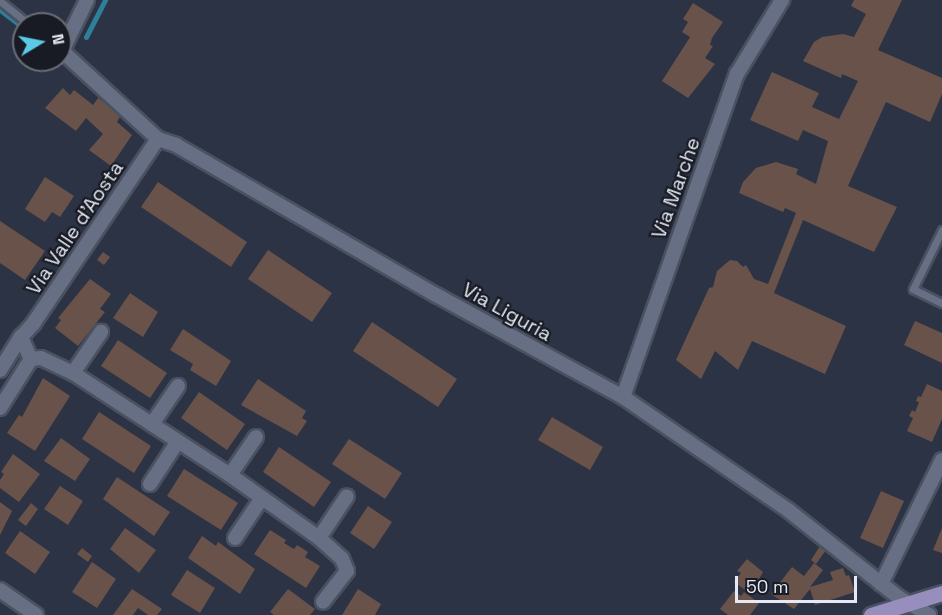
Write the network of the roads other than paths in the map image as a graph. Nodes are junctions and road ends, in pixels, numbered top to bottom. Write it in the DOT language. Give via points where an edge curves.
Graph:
graph roads {
  1 [pos="87,0"];
  2 [pos="782,0"];
  3 [pos="0,1"];
  4 [pos="13,12"];
  5 [pos="72,29"];
  6 [pos="72,61"];
  7 [pos="158,140"];
  8 [pos="942,230"];
  9 [pos="942,303"];
  10 [pos="100,332"];
  11 [pos="21,337"];
  12 [pos="31,359"];
  13 [pos="0,370"];
  14 [pos="73,373"];
  15 [pos="178,386"];
  16 [pos="623,397"];
  17 [pos="0,408"];
  18 [pos="152,424"];
  19 [pos="256,437"];
  20 [pos="178,441"];
  21 [pos="942,460"];
  22 [pos="230,475"];
  23 [pos="150,484"];
  24 [pos="347,496"];
  25 [pos="262,498"];
  26 [pos="235,538"];
  27 [pos="319,538"];
  28 [pos="881,584"];
  29 [pos="0,590"];
  30 [pos="942,592"];
  31 [pos="322,602"];
  32 [pos="909,603"];
  33 [pos="36,615"];
  34 [pos="871,615"];
  35 [pos="929,615"];
  1 -- 5 [label="street, Via Liguria"];
  2 -- 16 [label="street, Via Marche" via="737,74"];
  3 -- 4 [label="lane"];
  6 -- 7 [label="street, Via Liguria"];
  7 -- 11 [label="street, Via Valle d'Aosta"];
  7 -- 16 [label="street, Via Liguria" via="176,145"];
  8 -- 9 [label="lane" via="913,289"];
  10 -- 14 [label="street"];
  11 -- 12 [label="street"];
  11 -- 13 [label="street, Via Valle d'Aosta"];
  12 -- 14 [label="street" via="41,358"];
  12 -- 17 [label="street"];
  14 -- 18 [label="street"];
  15 -- 18 [label="street"];
  16 -- 28 [label="street, Via Liguria" via="788,510"];
  18 -- 20 [label="street"];
  19 -- 22 [label="street"];
  20 -- 22 [label="street"];
  20 -- 23 [label="street"];
  21 -- 28 [label="street"];
  22 -- 25 [label="street"];
  24 -- 27 [label="street"];
  25 -- 26 [label="street"];
  25 -- 27 [label="street"];
  27 -- 31 [label="street" via="342,559 347,571"];
  28 -- 32 [label="street, Via Liguria"];
  29 -- 33 [label="street"];
  30 -- 32 [label="main road"];
  32 -- 34 [label="main road"];
  32 -- 35 [label="street, Via Liguria"];
}
